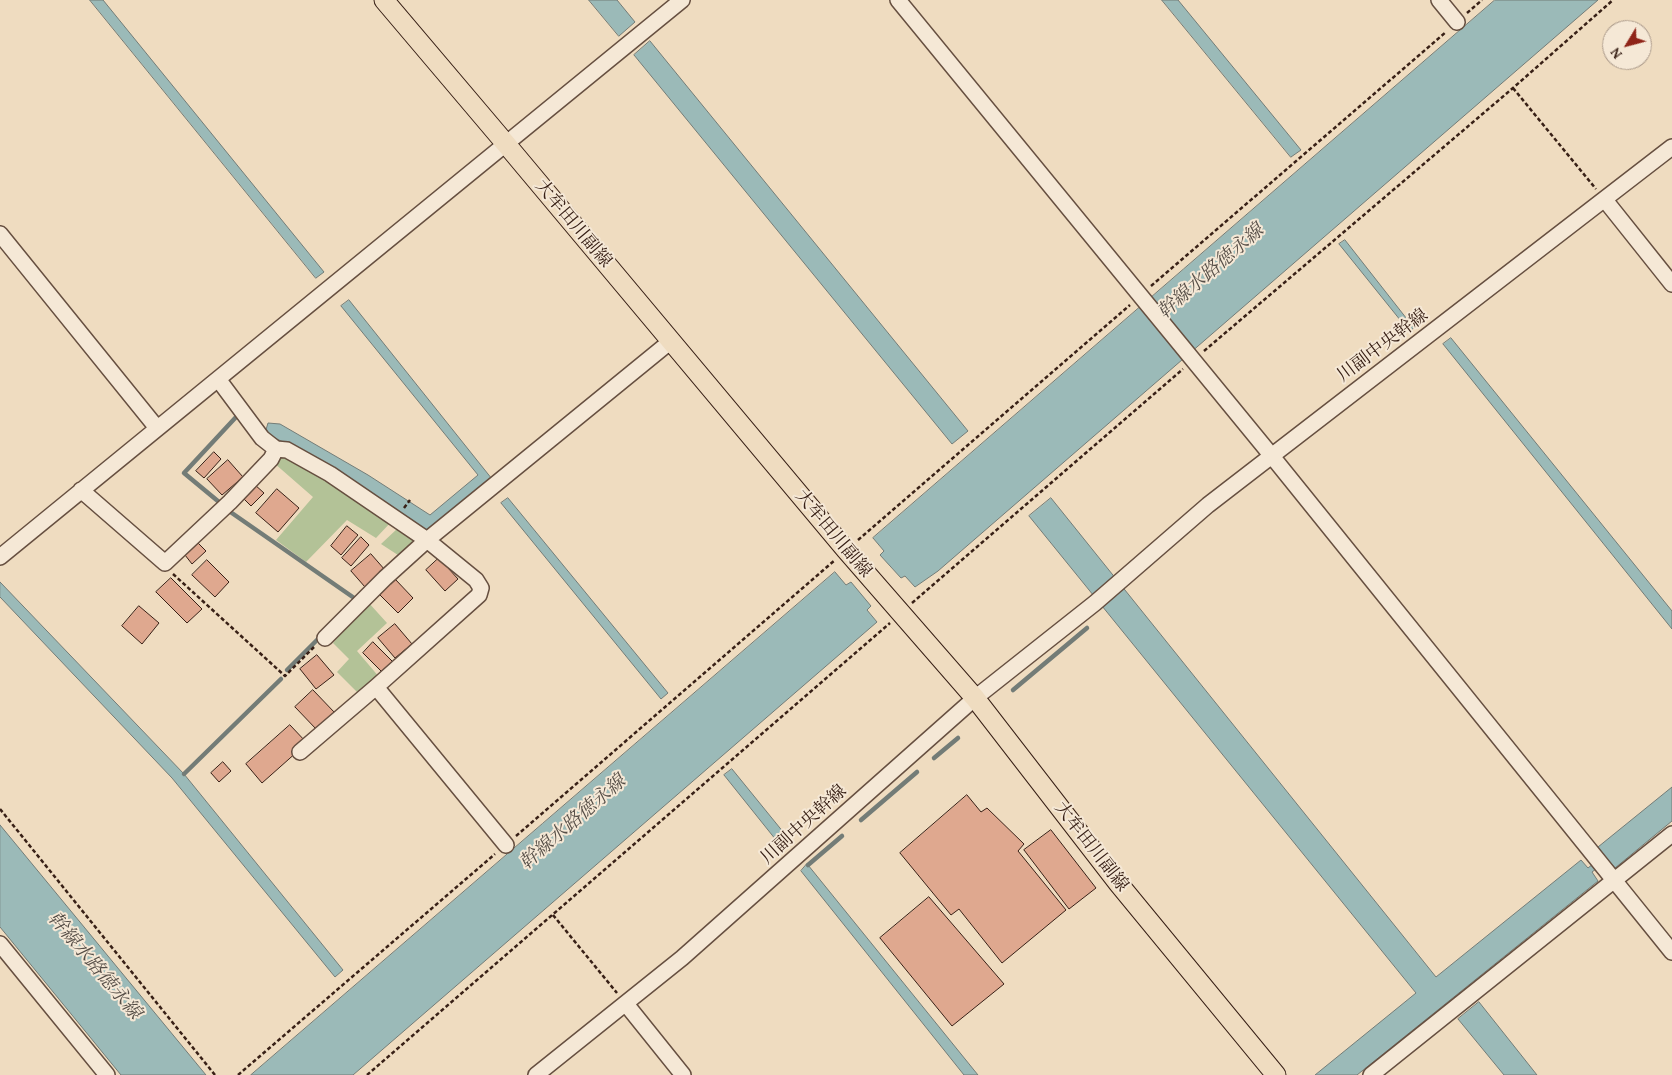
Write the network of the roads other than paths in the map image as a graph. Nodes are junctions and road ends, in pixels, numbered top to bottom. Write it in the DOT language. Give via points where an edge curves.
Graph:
graph roads {
  1 [pos="384,0"];
  2 [pos="682,0"];
  3 [pos="898,0"];
  4 [pos="1439,0"];
  5 [pos="1457,22"];
  6 [pos="506,144"];
  7 [pos="1672,147"];
  8 [pos="1605,200"];
  9 [pos="0,234"];
  10 [pos="1672,284"];
  11 [pos="671,341"];
  12 [pos="218,379"];
  13 [pos="157,428"];
  14 [pos="276,449"];
  15 [pos="1271,455"];
  16 [pos="80,490"];
  17 [pos="427,540"];
  18 [pos="0,557"];
  19 [pos="323,644"];
  20 [pos="376,687"];
  21 [pos="975,698"];
  22 [pos="300,752"];
  23 [pos="1672,834"];
  24 [pos="506,845"];
  25 [pos="1614,881"];
  26 [pos="0,944"];
  27 [pos="1672,952"];
  28 [pos="626,1004"];
  29 [pos="107,1075"];
  30 [pos="536,1075"];
  31 [pos="683,1075"];
  32 [pos="1276,1075"];
  33 [pos="1371,1075"];
  1 -- 6 [label="main road, 大牟田川副線"];
  2 -- 6 [label="street"];
  3 -- 15 [label="street"];
  4 -- 5 [label="street"];
  6 -- 11 [label="main road, 大牟田川副線"];
  6 -- 12 [label="street"];
  7 -- 8 [label="street, 川副中央幹線"];
  8 -- 10 [label="street"];
  8 -- 15 [label="street, 川副中央幹線"];
  9 -- 13 [label="street"];
  11 -- 17 [label="street"];
  11 -- 21 [label="main road, 大牟田川副線"];
  12 -- 13 [label="street"];
  12 -- 14 [label="street" via="262,438"];
  13 -- 16 [label="street"];
  14 -- 16 [label="street" via="230,502 165,563"];
  14 -- 17 [label="street" via="287,450 330,474"];
  15 -- 21 [label="street, 川副中央幹線" via="1208,505 1096,603"];
  15 -- 25 [label="street"];
  16 -- 18 [label="street"];
  17 -- 19 [label="street" via="385,578"];
  17 -- 20 [label="street" via="476,580 481,588 478,595"];
  20 -- 22 [label="street"];
  20 -- 24 [label="street"];
  21 -- 28 [label="street, 川副中央幹線"];
  21 -- 32 [label="main road, 大牟田川副線" via="1118,883"];
  23 -- 25 [label="street"];
  25 -- 27 [label="street"];
  25 -- 33 [label="street"];
  26 -- 29 [label="street"];
  28 -- 30 [label="street, 川副中央幹線"];
  28 -- 31 [label="street"];
}
